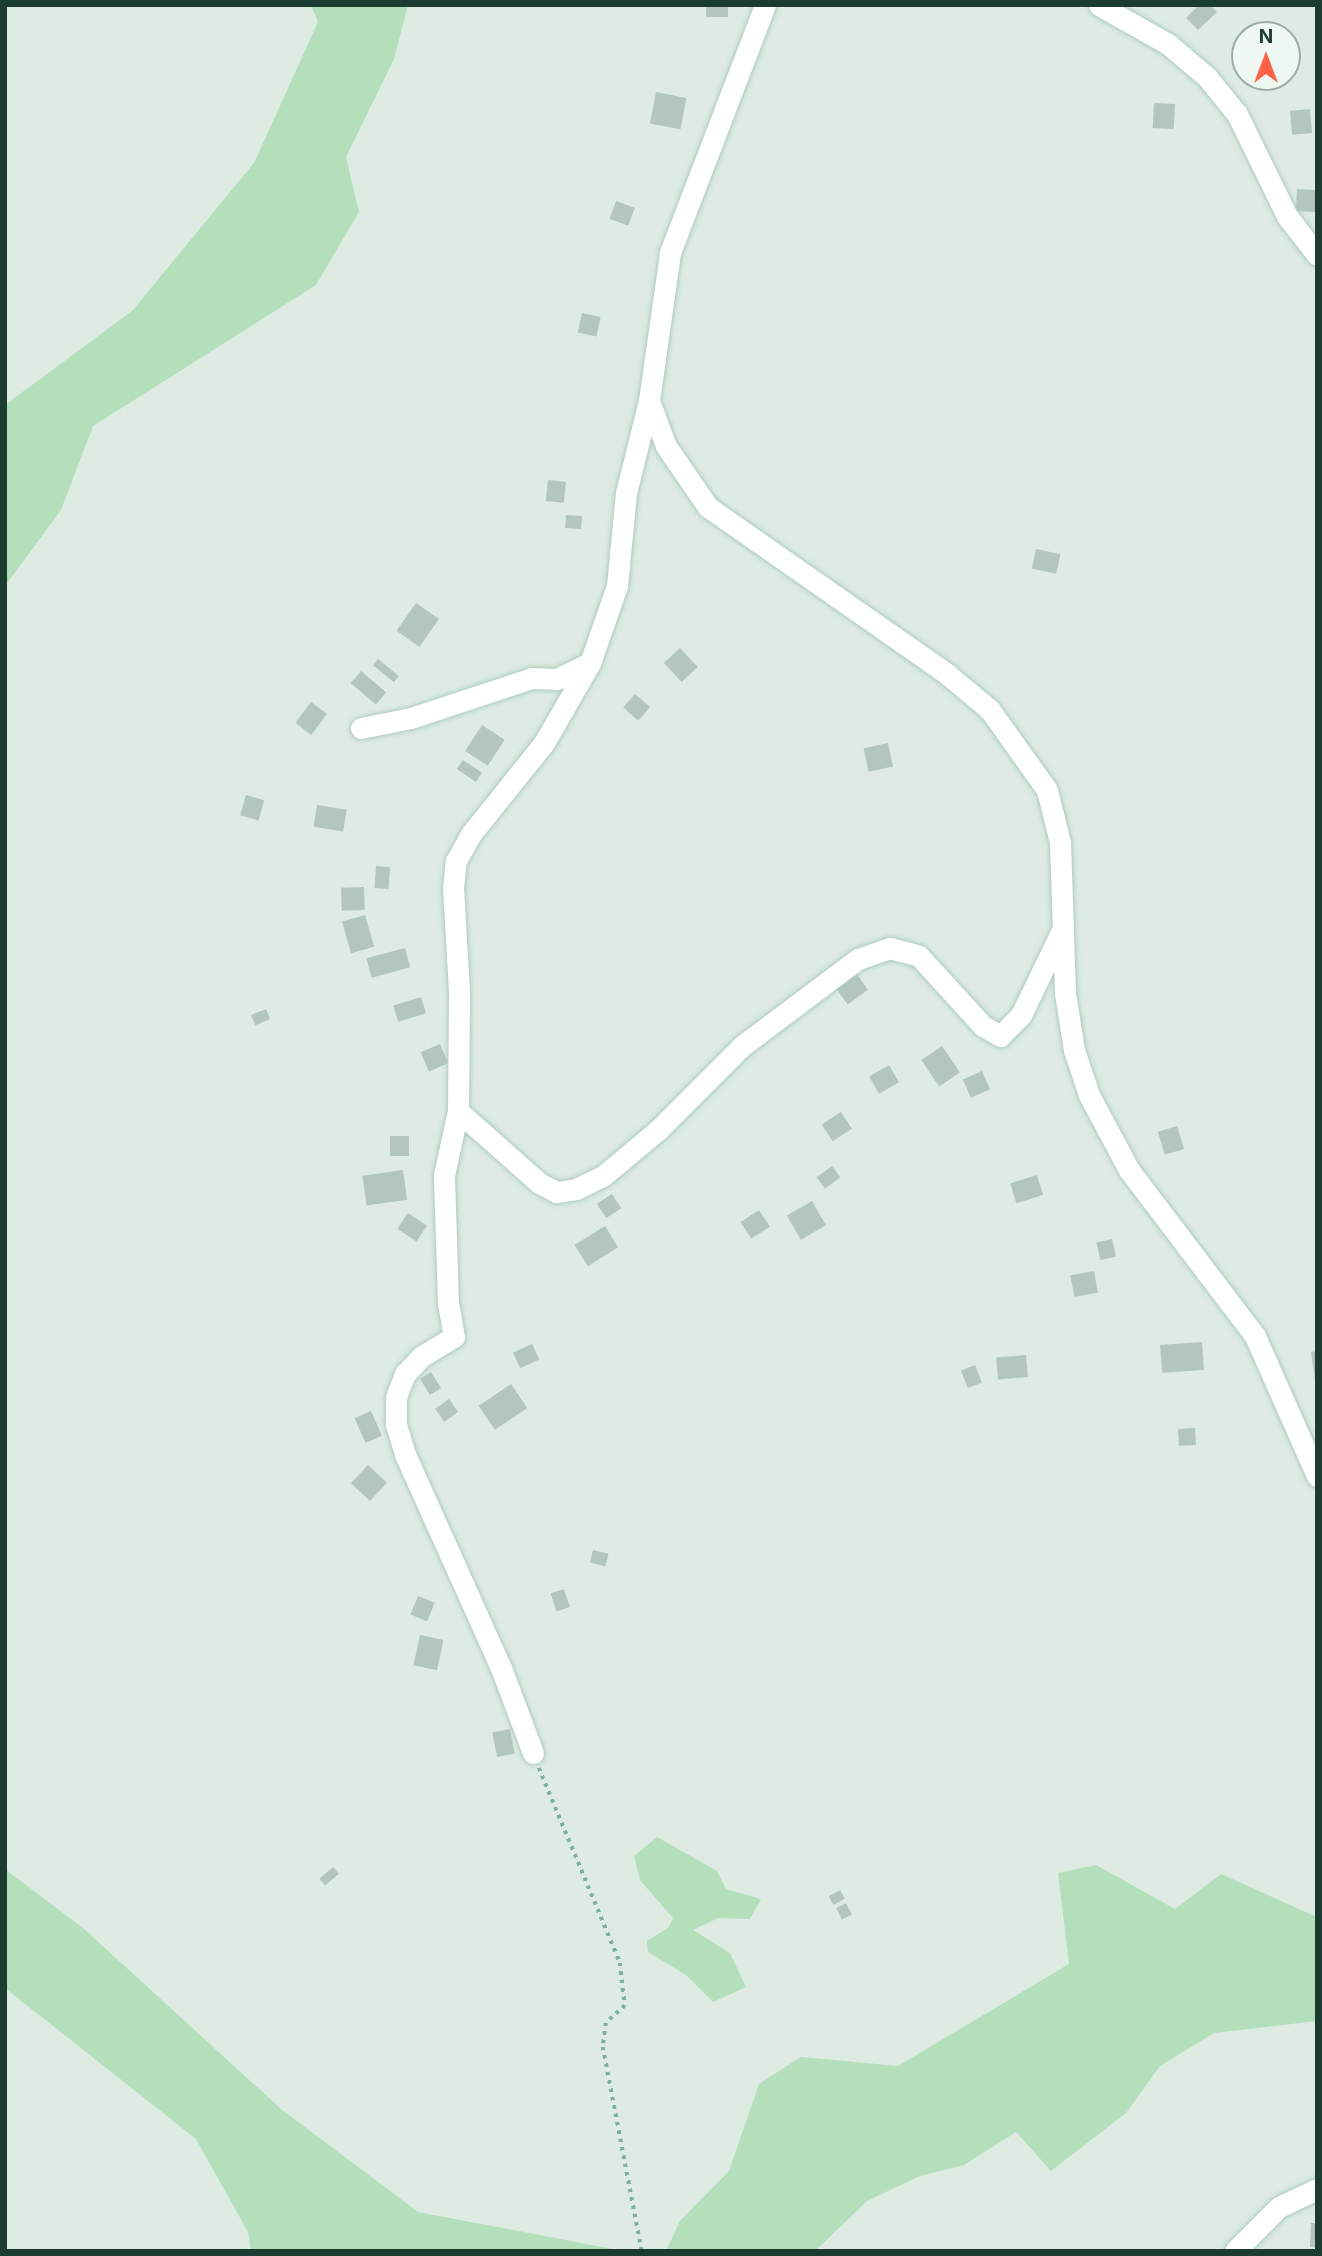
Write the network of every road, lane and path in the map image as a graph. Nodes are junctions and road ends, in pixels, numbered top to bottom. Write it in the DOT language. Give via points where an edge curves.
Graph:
graph roads {
  1 [pos="765,5"];
  2 [pos="1098,5"];
  3 [pos="1317,255"];
  4 [pos="649,401"];
  5 [pos="590,663"];
  6 [pos="362,727"];
  7 [pos="1063,928"];
  8 [pos="458,1111"];
  9 [pos="1317,1476"];
  10 [pos="533,1753"];
  11 [pos="1317,2189"];
  12 [pos="642,2251"];
  13 [pos="1235,2251"];
  1 -- 4 [label="street" via="670,253"];
  2 -- 3 [label="street" via="1168,44 1208,77 1237,114 1287,216"];
  4 -- 5 [label="street" via="626,493 617,586"];
  4 -- 7 [label="street" via="666,446 708,506 731,527 947,674 990,710 1047,790 1060,842"];
  5 -- 6 [label="street" via="557,679 531,678 411,718"];
  5 -- 8 [label="street" via="544,743 471,834 456,861"];
  7 -- 8 [label="street" via="1021,1015 1000,1037 992,1034 919,956 891,948 858,958 742,1046 658,1130 603,1176 576,1189 557,1192 539,1182"];
  7 -- 9 [label="street" via="1065,993 1074,1050 1089,1095 1129,1170 1255,1336"];
  8 -- 10 [label="street" via="444,1175 448,1304 454,1336 422,1356 405,1374 396,1397 396,1424 415,1479 501,1668"];
  10 -- 12 [label="path" via="620,1963 625,2006 606,2023 603,2047"];
  11 -- 13 [label="street" via="1279,2207"];
}
